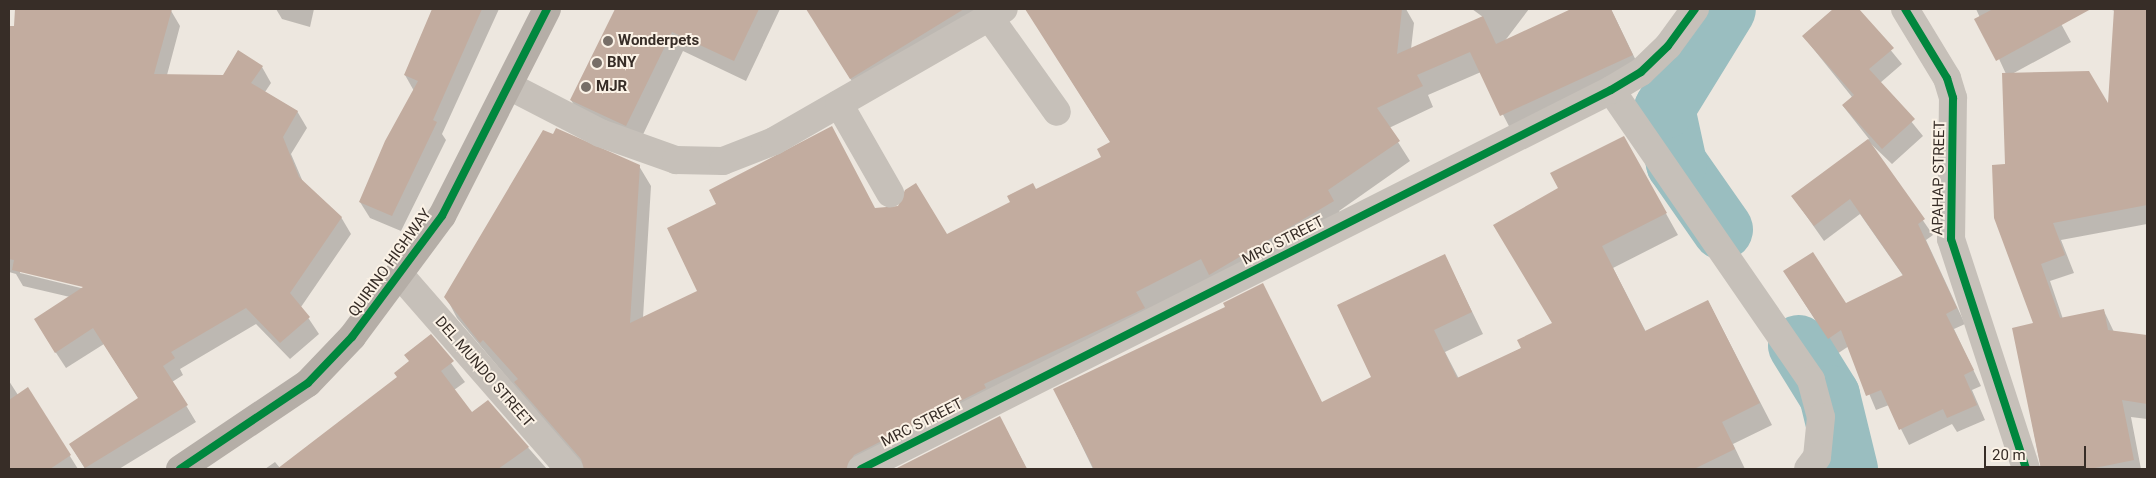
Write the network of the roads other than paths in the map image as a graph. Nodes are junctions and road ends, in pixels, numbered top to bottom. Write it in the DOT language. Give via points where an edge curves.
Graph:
graph roads {
  1 [pos="547,9"];
  2 [pos="1695,9"];
  3 [pos="1905,9"];
  4 [pos="997,13"];
  5 [pos="509,86"];
  6 [pos="1612,90"];
  7 [pos="839,104"];
  8 [pos="1057,112"];
  9 [pos="890,193"];
  10 [pos="399,274"];
  11 [pos="180,469"];
  12 [pos="569,469"];
  13 [pos="861,469"];
  14 [pos="1808,469"];
  15 [pos="2026,469"];
  1 -- 5 [label="main road, QUIRINO HIGHWAY"];
  2 -- 6 [label="street, MRC STREET" via="1668,46 1641,72"];
  3 -- 15 [label="street, APAHAP STREET" via="1947,78 1953,98 1951,239"];
  4 -- 7 [label="street"];
  4 -- 8 [label="street"];
  5 -- 7 [label="street" via="600,133 676,160 723,160 774,141"];
  5 -- 10 [label="main road, QUIRINO HIGHWAY" via="442,216"];
  6 -- 13 [label="street, MRC STREET"];
  6 -- 14 [label="street" via="1810,380 1821,417 1817,456"];
  7 -- 9 [label="street"];
  10 -- 11 [label="main road, QUIRINO HIGHWAY" via="352,337 308,383"];
  10 -- 12 [label="street, DEL MUNDO STREET"];
}
